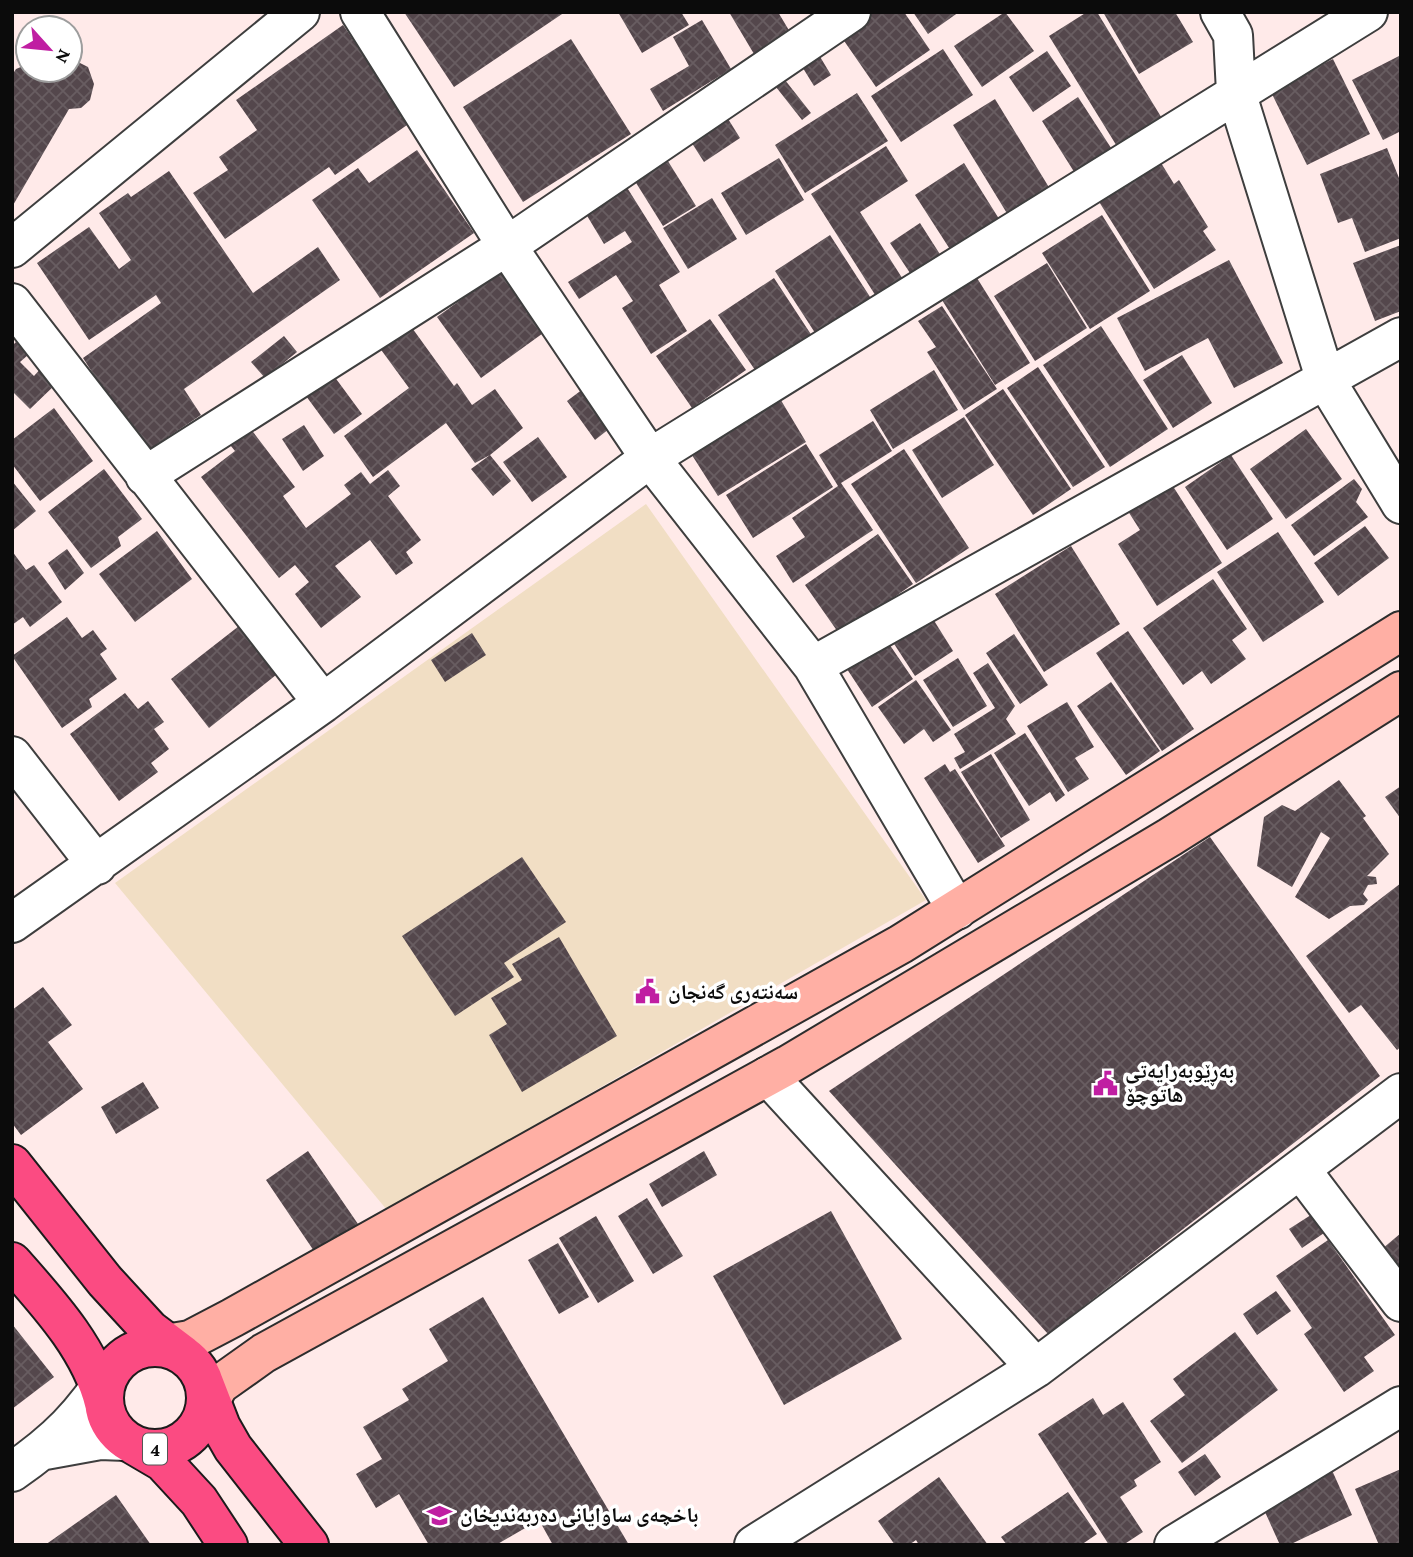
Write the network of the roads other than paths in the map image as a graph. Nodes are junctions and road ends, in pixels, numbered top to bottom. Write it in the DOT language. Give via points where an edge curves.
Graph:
graph roads {
  1 [pos="300,12"];
  2 [pos="360,12"];
  3 [pos="851,12"];
  4 [pos="1220,12"];
  5 [pos="1368,12"];
  6 [pos="1236,92"];
  7 [pos="507,246"];
  8 [pos="12,248"];
  9 [pos="12,303"];
  10 [pos="1401,337"];
  11 [pos="1326,381"];
  12 [pos="650,458"];
  13 [pos="145,476"];
  14 [pos="1401,504"];
  15 [pos="1401,631"];
  16 [pos="813,666"];
  17 [pos="1401,691"];
  18 [pos="323,703"];
  19 [pos="12,756"];
  20 [pos="97,865"];
  21 [pos="957,910"];
  22 [pos="12,923"];
  23 [pos="768,1076"];
  24 [pos="1401,1093"];
  25 [pos="12,1164"];
  26 [pos="1301,1170"];
  27 [pos="12,1262"];
  28 [pos="1401,1302"];
  29 [pos="1036,1368"];
  30 [pos="188,1373"];
  31 [pos="105,1387"];
  32 [pos="1401,1406"];
  33 [pos="130,1443"];
  34 [pos="45,1450"];
  35 [pos="12,1472"];
  36 [pos="228,1545"];
  37 [pos="309,1545"];
  38 [pos="754,1545"];
  39 [pos="1174,1545"];
  1 -- 8 [label="street"];
  2 -- 7 [label="street"];
  3 -- 7 [label="street"];
  4 -- 6 [label="street" via="1233,35"];
  5 -- 6 [label="street"];
  6 -- 11 [label="street"];
  6 -- 12 [label="street"];
  7 -- 12 [label="street"];
  7 -- 13 [label="street"];
  9 -- 13 [label="street"];
  10 -- 11 [label="street"];
  11 -- 14 [label="street"];
  11 -- 16 [label="street"];
  12 -- 16 [label="street"];
  12 -- 18 [label="street"];
  13 -- 18 [label="street"];
  15 -- 21 [label="street"];
  16 -- 21 [label="street"];
  17 -- 23 [label="street" via="1170,837"];
  18 -- 20 [label="street"];
  19 -- 20 [label="street"];
  20 -- 22 [label="street"];
  21 -- 30 [label="street" via="190,1340"];
  23 -- 29 [label="street"];
  23 -- 30 [label="street" via="264,1353 219,1385"];
  24 -- 26 [label="street"];
  25 -- 30 [label="highway" via="105,1280"];
  26 -- 28 [label="street"];
  26 -- 29 [label="street"];
  27 -- 31 [label="highway, 4" via="41,1295"];
  29 -- 38 [label="street"];
  30 -- 31 [label="highway" via="138,1349 124,1357"];
  30 -- 33 [label="highway, 4" via="197,1427 169,1447 151,1449"];
  30 -- 37 [label="highway" via="233,1448"];
  31 -- 33 [label="highway, 4" via="107,1418"];
  31 -- 34 [label="street"];
  32 -- 39 [label="street"];
  33 -- 34 [label="street" via="100,1440"];
  33 -- 36 [label="highway, 4" via="163,1462 199,1502"];
  34 -- 35 [label="street"];
}
